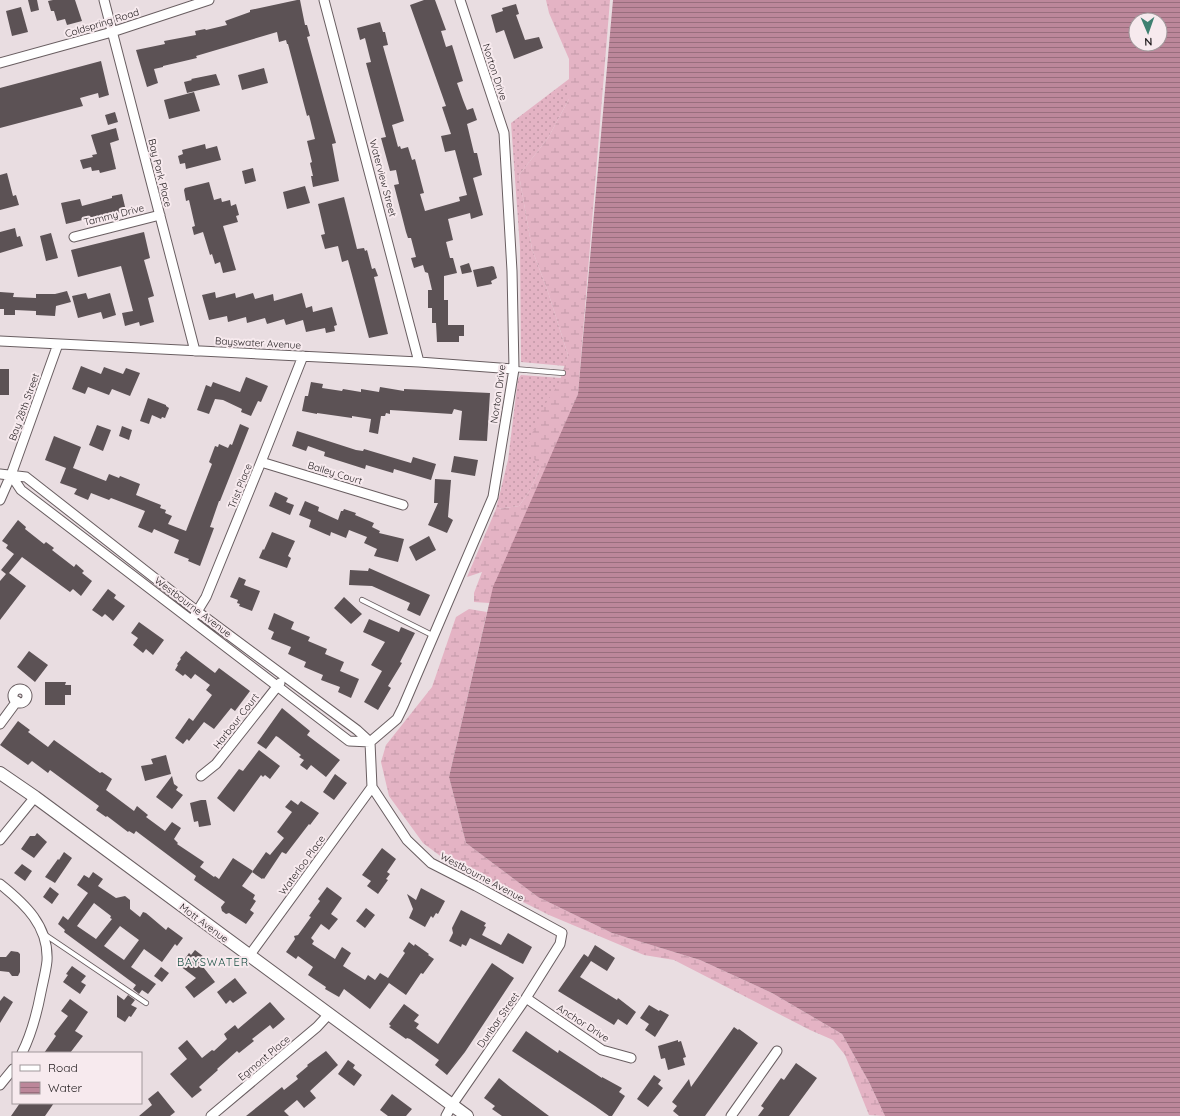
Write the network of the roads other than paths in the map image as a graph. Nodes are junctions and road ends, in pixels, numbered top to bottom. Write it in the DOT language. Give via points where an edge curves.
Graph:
graph roads {
  1 [pos="104,0"];
  2 [pos="209,0"];
  3 [pos="324,0"];
  4 [pos="460,0"];
  5 [pos="112,32"];
  6 [pos="0,63"];
  7 [pos="160,215"];
  8 [pos="74,237"];
  9 [pos="0,341"];
  10 [pos="58,344"];
  11 [pos="195,351"];
  12 [pos="303,356"];
  13 [pos="419,362"];
  14 [pos="514,369"];
  15 [pos="563,373"];
  16 [pos="262,462"];
  17 [pos="0,474"];
  18 [pos="11,475"];
  19 [pos="0,500"];
  20 [pos="403,505"];
  21 [pos="362,600"];
  22 [pos="198,612"];
  23 [pos="191,620"];
  24 [pos="434,636"];
  25 [pos="285,677"];
  26 [pos="278,686"];
  27 [pos="17,702"];
  28 [pos="0,724"];
  29 [pos="370,742"];
  30 [pos="0,773"];
  31 [pos="201,776"];
  32 [pos="372,787"];
  33 [pos="35,797"];
  34 [pos="0,840"];
  35 [pos="0,884"];
  36 [pos="42,933"];
  37 [pos="562,933"];
  38 [pos="249,956"];
  39 [pos="526,998"];
  40 [pos="146,1003"];
  41 [pos="329,1014"];
  42 [pos="777,1051"];
  43 [pos="22,1052"];
  44 [pos="631,1058"];
  45 [pos="12,1070"];
  46 [pos="0,1085"];
  47 [pos="452,1105"];
  48 [pos="211,1116"];
  49 [pos="446,1116"];
  50 [pos="467,1116"];
  51 [pos="731,1116"];
  1 -- 5 [label="street, Bay Park Place"];
  2 -- 5 [label="street, Coldspring Road"];
  3 -- 13 [label="street, Waterview Street"];
  4 -- 14 [label="street, Norton Drive" via="504,133 512,272"];
  5 -- 6 [label="street, Coldspring Road"];
  5 -- 7 [label="street, Bay Park Place"];
  7 -- 8 [label="street, Tammy Drive"];
  7 -- 11 [label="street, Bay Park Place"];
  9 -- 10 [label="street, Bayswater Avenue"];
  10 -- 11 [label="street, Bayswater Avenue"];
  10 -- 18 [label="street, Bay 28th Street"];
  11 -- 12 [label="street, Bayswater Avenue"];
  12 -- 13 [label="street, Bayswater Avenue"];
  12 -- 16 [label="street, Trist Place"];
  13 -- 14 [label="street, Bayswater Avenue"];
  14 -- 15 [label="lane"];
  14 -- 24 [label="street, Norton Drive" via="493,497"];
  16 -- 20 [label="street, Bailey Court"];
  16 -- 22 [label="street, Trist Place"];
  17 -- 18 [label="street, Westbourne Avenue"];
  18 -- 19 [label="street, Bay 28th Street"];
  18 -- 22 [label="street, Westbourne Avenue" via="26,477"];
  18 -- 23 [label="street, Westbourne Avenue" via="20,490"];
  21 -- 24 [label="lane"];
  22 -- 23 [label="street, Trist Place"];
  22 -- 25 [label="street, Westbourne Avenue"];
  23 -- 26 [label="street, Westbourne Avenue"];
  24 -- 29 [label="street, Norton Drive" via="397,719"];
  25 -- 26 [label="street, Harbour Court"];
  25 -- 29 [label="street, Westbourne Avenue"];
  26 -- 29 [label="street, Westbourne Avenue" via="349,741"];
  26 -- 31 [label="street, Harbour Court" via="216,764"];
  27 -- 28 [label="street"];
  29 -- 32 [label="street"];
  30 -- 33 [label="street, Mott Avenue"];
  32 -- 37 [label="street, Westbourne Avenue" via="407,840 431,863"];
  32 -- 38 [label="street, Waterloo Place"];
  33 -- 34 [label="street"];
  33 -- 38 [label="street, Mott Avenue"];
  35 -- 36 [label="street" via="20,900 36,920"];
  36 -- 40 [label="lane"];
  36 -- 43 [label="street" via="47,962 36,1016"];
  37 -- 39 [label="street, Dunbar Street" via="560,944"];
  38 -- 41 [label="street, Mott Avenue"];
  39 -- 44 [label="street, Anchor Drive" via="602,1050"];
  39 -- 47 [label="street, Dunbar Street"];
  41 -- 47 [label="street, Mott Avenue"];
  41 -- 48 [label="street, Egmont Place"];
  42 -- 51 [label="street"];
  45 -- 46 [label="street"];
  47 -- 49 [label="street, Dunbar Street"];
  47 -- 50 [label="street, Mott Avenue"];
}
